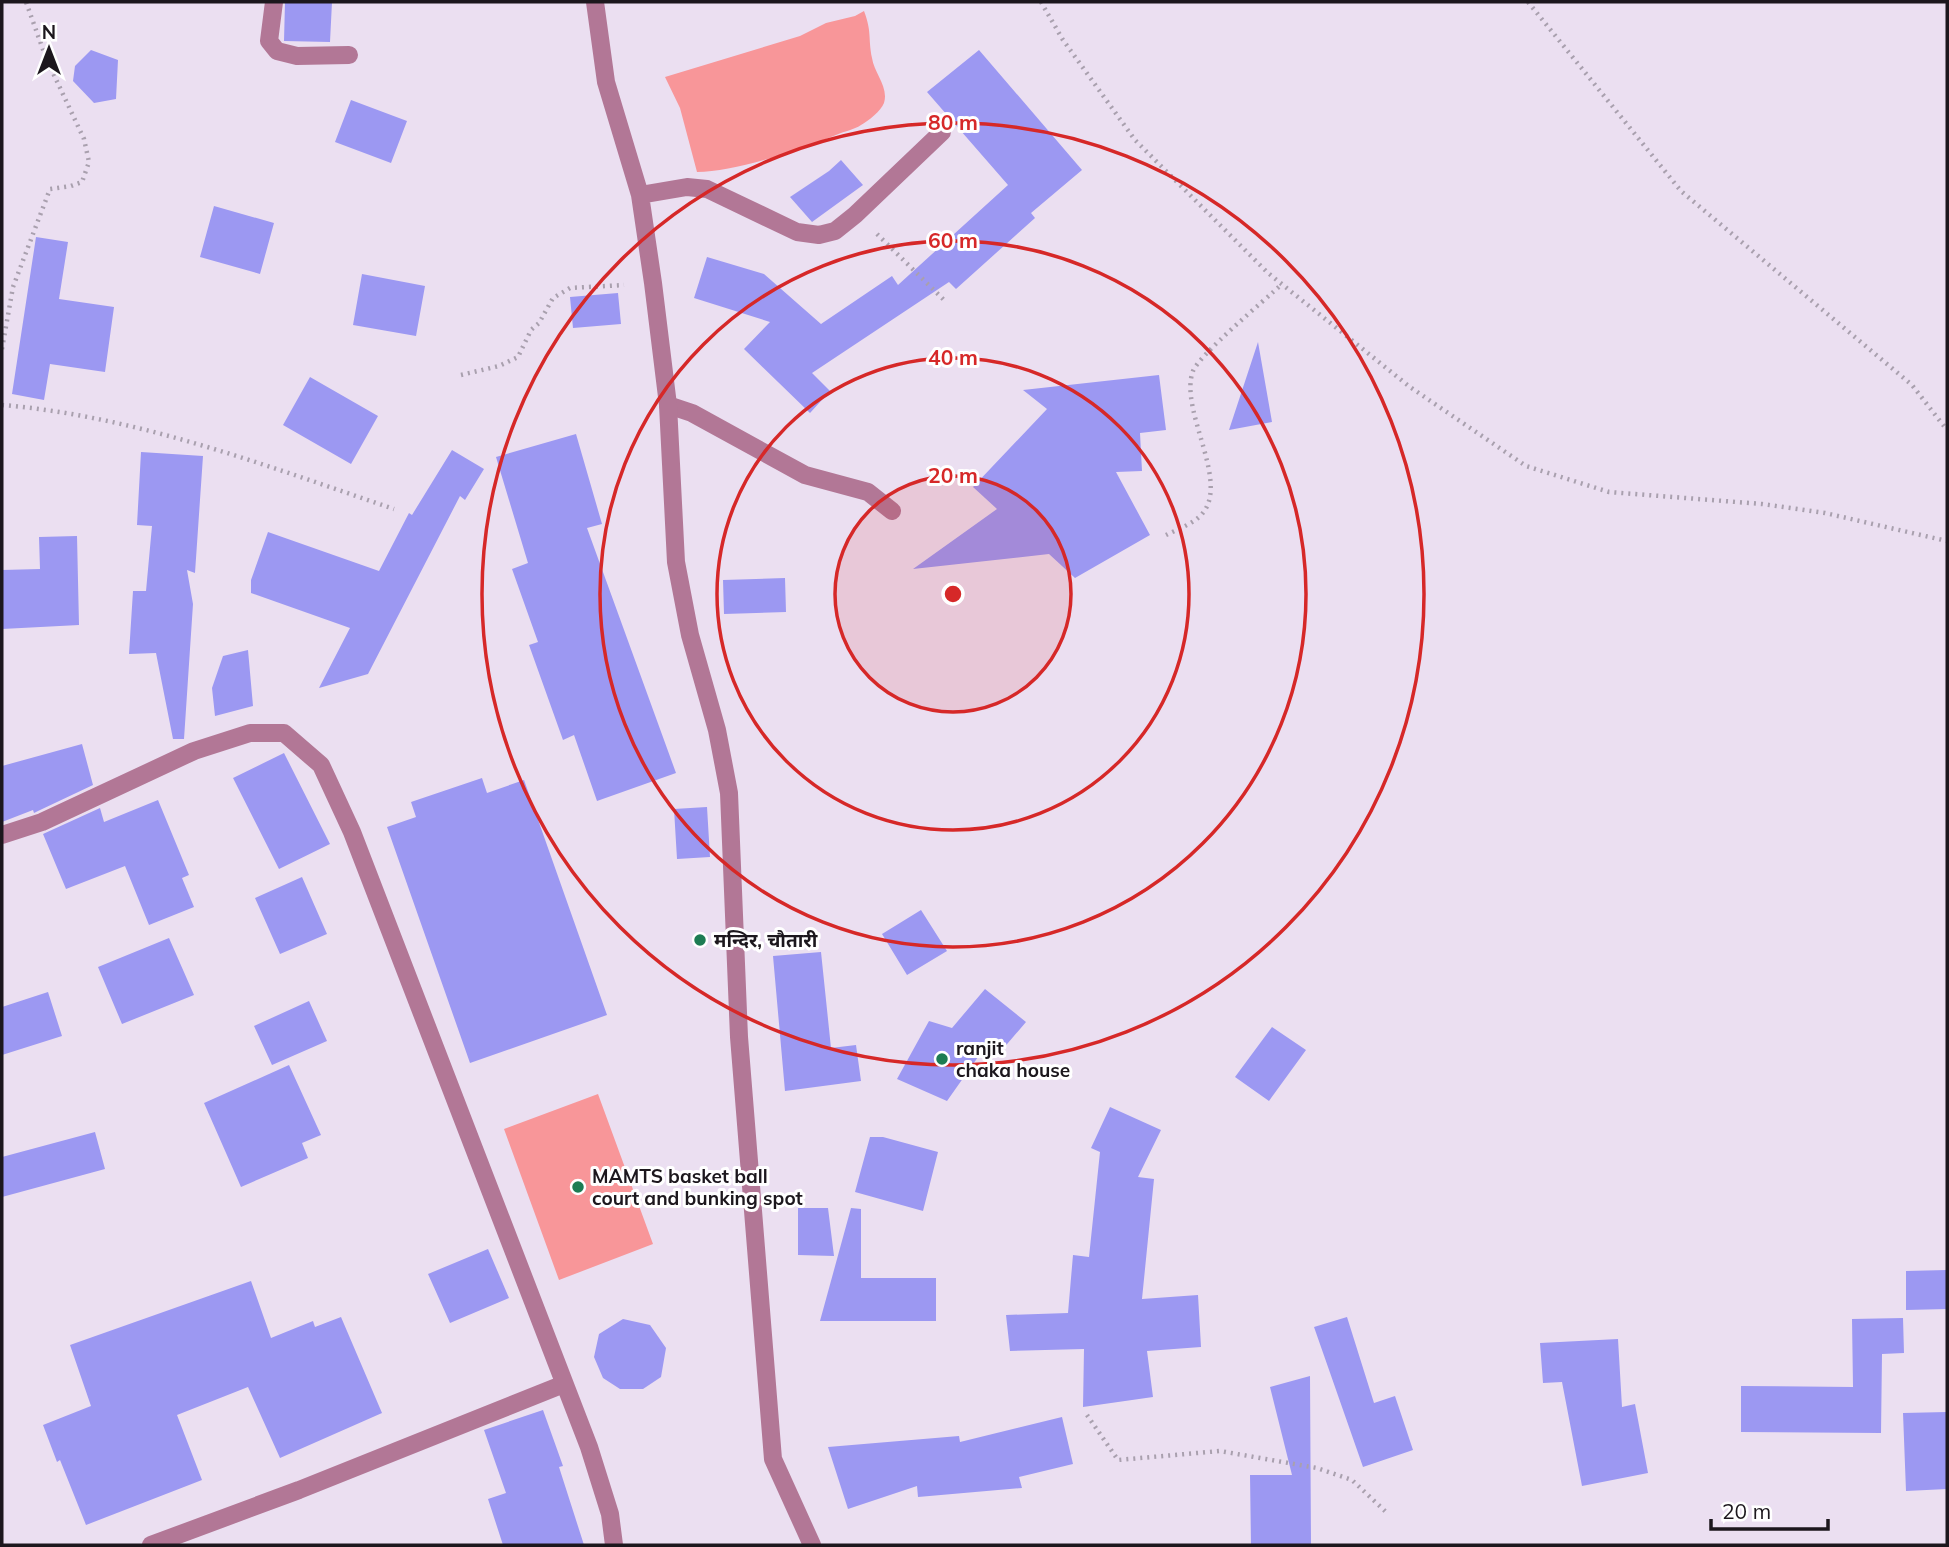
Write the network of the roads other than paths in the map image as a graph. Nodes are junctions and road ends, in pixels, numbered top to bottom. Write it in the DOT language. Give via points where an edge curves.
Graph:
graph roads {
  1 [pos="274,2"];
  2 [pos="595,2"];
  3 [pos="349,55"];
  4 [pos="942,132"];
  5 [pos="640,195"];
  6 [pos="668,405"];
  7 [pos="892,511"];
  8 [pos="2,835"];
  9 [pos="564,1384"];
  10 [pos="151,1545"];
  11 [pos="614,1545"];
  12 [pos="812,1545"];
  1 -- 3 [label="street" via="269,41 277,51 297,56"];
  2 -- 5 [label="street" via="606,82"];
  4 -- 5 [label="street" via="855,215 835,231 819,235 797,232 707,190 688,187"];
  5 -- 6 [label="street"];
  6 -- 7 [label="street" via="692,413 805,475 868,492"];
  6 -- 12 [label="street" via="676,562 729,793 739,1037 773,1459"];
  8 -- 9 [label="street" via="42,822 194,751 250,733 284,733 321,765 352,832"];
  9 -- 10 [label="street"];
  9 -- 11 [label="street" via="610,1514"];
}
